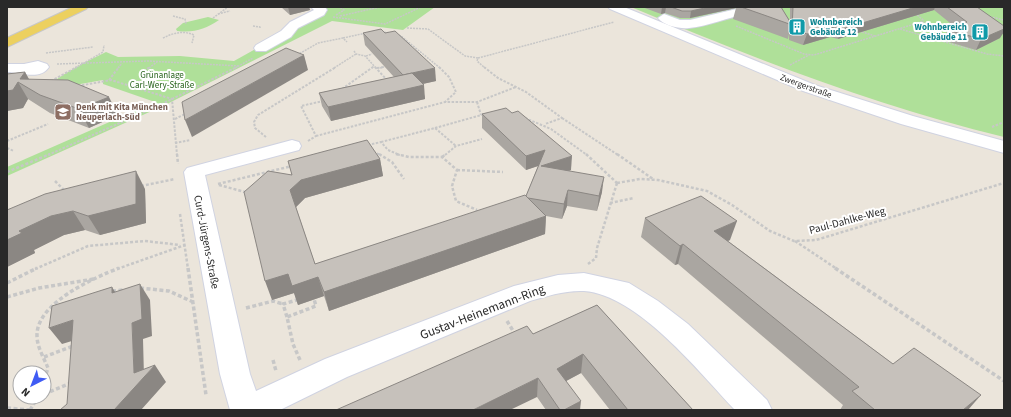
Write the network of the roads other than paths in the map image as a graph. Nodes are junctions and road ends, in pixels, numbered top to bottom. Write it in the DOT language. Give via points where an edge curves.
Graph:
graph roads {
  1 [pos="82,7"];
  2 [pos="317,7"];
  3 [pos="636,7"];
  4 [pos="774,7"];
  5 [pos="616,14"];
  6 [pos="7,43"];
  7 [pos="260,52"];
  8 [pos="7,68"];
  9 [pos="45,68"];
  10 [pos="1004,147"];
  11 [pos="294,156"];
  12 [pos="247,410"];
  13 [pos="756,410"];
  1 -- 6 [label="main road"];
  2 -- 7 [label="street" via="320,12 294,25 286,34"];
  3 -- 4 [label="street" via="685,25"];
  5 -- 10 [label="street, Zwergerstraße" via="777,70 859,105"];
  8 -- 9 [label="street" via="24,68 22,71 25,72"];
  11 -- 12 [label="street, Curd-Jürgens-Straße" via="180,176"];
  12 -- 13 [label="street, Gustav-Heinemann-Ring" via="336,368 523,293 558,284 584,282 620,290 648,308 678,332"];
}
